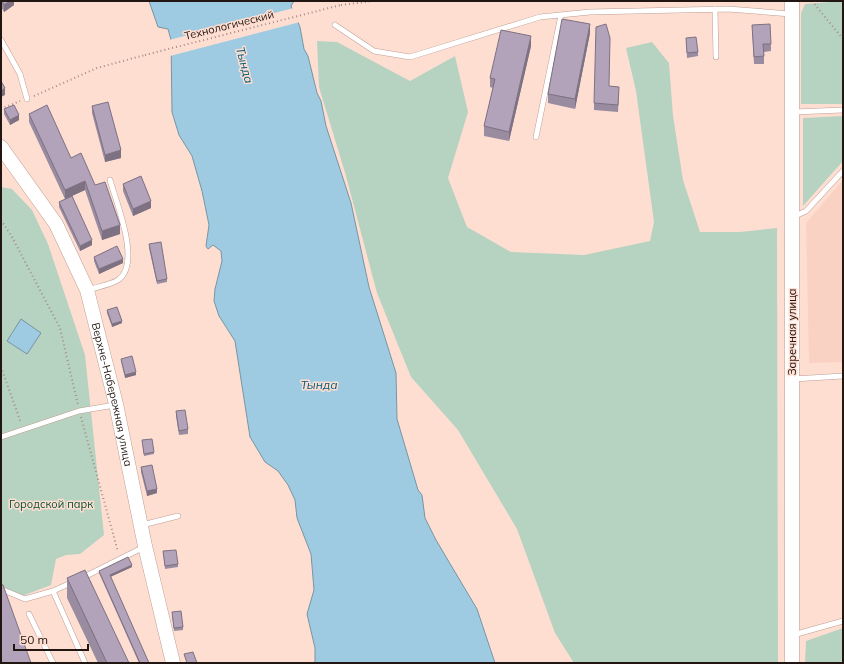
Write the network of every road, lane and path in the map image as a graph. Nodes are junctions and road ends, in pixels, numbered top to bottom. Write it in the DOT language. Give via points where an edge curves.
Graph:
graph roads {
  1 [pos="372,1"];
  2 [pos="434,1"];
  3 [pos="565,1"];
  4 [pos="812,1"];
  5 [pos="792,7"];
  6 [pos="715,9"];
  7 [pos="562,14"];
  8 [pos="335,25"];
  9 [pos="843,39"];
  10 [pos="1,40"];
  11 [pos="716,56"];
  12 [pos="27,99"];
  13 [pos="1,109"];
  14 [pos="843,110"];
  15 [pos="793,112"];
  16 [pos="536,137"];
  17 [pos="1,148"];
  18 [pos="843,171"];
  19 [pos="110,180"];
  20 [pos="793,218"];
  21 [pos="1,220"];
  22 [pos="87,290"];
  23 [pos="1,367"];
  24 [pos="843,376"];
  25 [pos="792,379"];
  26 [pos="116,404"];
  27 [pos="80,411"];
  28 [pos="23,430"];
  29 [pos="1,437"];
  30 [pos="178,516"];
  31 [pos="141,525"];
  32 [pos="145,546"];
  33 [pos="120,559"];
  34 [pos="1,589"];
  35 [pos="53,591"];
  36 [pos="28,614"];
  37 [pos="843,621"];
  38 [pos="792,636"];
  39 [pos="53,663"];
  40 [pos="85,663"];
  41 [pos="173,663"];
  42 [pos="792,663"];
  1 -- 12 [label="path, Технологический, bridge" via="341,5 97,68"];
  2 -- 3 [label="path"];
  4 -- 9 [label="path"];
  5 -- 6 [label="lane"];
  5 -- 15 [label="street, Заречная улица"];
  6 -- 7 [label="lane"];
  6 -- 11 [label="lane"];
  7 -- 8 [label="lane" via="540,16 410,57 374,51"];
  7 -- 16 [label="lane"];
  10 -- 12 [label="lane" via="20,74"];
  12 -- 13 [label="path, Технологический"];
  14 -- 15 [label="lane"];
  15 -- 20 [label="street, Заречная улица"];
  17 -- 22 [label="street, Верхне-Набережная улица" via="56,224"];
  18 -- 20 [label="lane" via="806,211"];
  19 -- 22 [label="lane" via="128,240 126,269 118,280"];
  20 -- 25 [label="street, Заречная улица"];
  21 -- 27 [label="path" via="60,328"];
  22 -- 26 [label="street, Верхне-Набережная улица"];
  23 -- 28 [label="path"];
  24 -- 25 [label="lane"];
  25 -- 38 [label="street, Заречная улица"];
  26 -- 27 [label="lane"];
  26 -- 31 [label="street, Верхне-Набережная улица"];
  27 -- 28 [label="lane"];
  27 -- 33 [label="path"];
  28 -- 29 [label="lane"];
  30 -- 31 [label="lane"];
  31 -- 32 [label="street, Верхне-Набережная улица"];
  32 -- 33 [label="lane"];
  32 -- 41 [label="street, Верхне-Набережная улица"];
  33 -- 35 [label="lane"];
  34 -- 35 [label="lane" via="26,599"];
  35 -- 40 [label="lane"];
  36 -- 39 [label="lane"];
  37 -- 38 [label="lane"];
  38 -- 42 [label="street, Заречная улица"];
}
